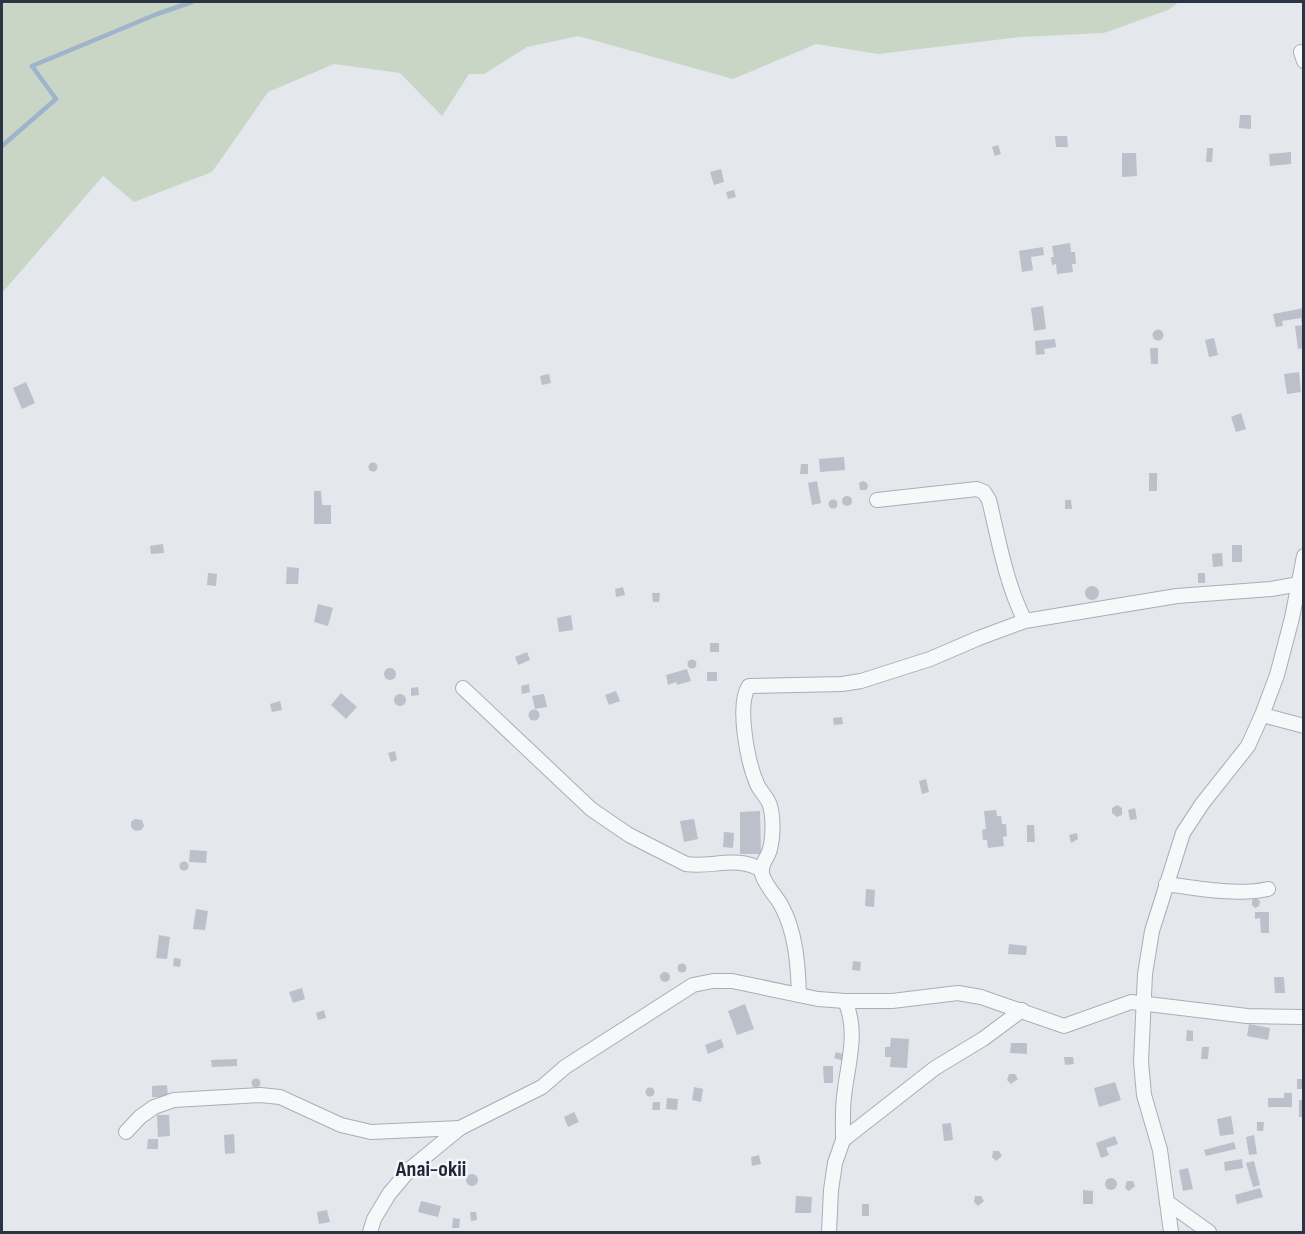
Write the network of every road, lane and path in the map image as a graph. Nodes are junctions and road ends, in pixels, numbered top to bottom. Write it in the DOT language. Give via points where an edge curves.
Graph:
graph roads {
  1 [pos="877,500"];
  2 [pos="1304,556"];
  3 [pos="1299,584"];
  4 [pos="1025,621"];
  5 [pos="463,688"];
  6 [pos="1262,715"];
  7 [pos="1304,726"];
  8 [pos="762,870"];
  9 [pos="1166,884"];
  10 [pos="1268,889"];
  11 [pos="799,994"];
  12 [pos="845,1001"];
  13 [pos="1144,1005"];
  14 [pos="1022,1010"];
  15 [pos="1304,1017"];
  16 [pos="460,1128"];
  17 [pos="126,1132"];
  18 [pos="843,1140"];
  19 [pos="1167,1202"];
  20 [pos="370,1233"];
  21 [pos="829,1233"];
  22 [pos="1171,1233"];
  23 [pos="1209,1233"];
  1 -- 4 [label="street" via="977,489 984,492 1004,565"];
  2 -- 3 [label="street"];
  3 -- 4 [label="street" via="1271,590 1177,596"];
  3 -- 6 [label="street" via="1277,675"];
  4 -- 8 [label="street" via="930,659 861,681 749,686 744,700 745,732 756,782 771,814 770,847"];
  5 -- 8 [label="street" via="591,809 628,835 686,864 740,862"];
  6 -- 7 [label="street"];
  6 -- 9 [label="street" via="1248,746 1183,833"];
  8 -- 11 [label="street" via="783,908 798,966"];
  9 -- 10 [label="street"];
  9 -- 13 [label="street" via="1152,931"];
  11 -- 12 [label="street"];
  11 -- 16 [label="street" via="732,981 693,985 565,1067 542,1087"];
  12 -- 14 [label="street" via="892,1001 958,993"];
  12 -- 18 [label="street" via="853,1028"];
  13 -- 14 [label="street" via="1131,1002 1064,1026"];
  13 -- 15 [label="street" via="1247,1016"];
  13 -- 19 [label="street" via="1144,1095 1160,1150"];
  14 -- 18 [label="street" via="946,1059"];
  16 -- 17 [label="street" via="371,1132 341,1125 280,1097 260,1095 174,1100 154,1107"];
  16 -- 20 [label="street" via="410,1169 389,1194"];
  18 -- 21 [label="street" via="835,1163"];
  19 -- 22 [label="street"];
  19 -- 23 [label="street"];
}
